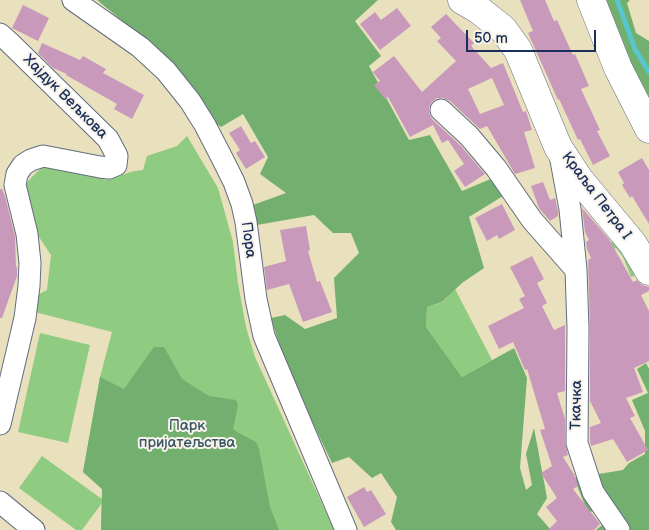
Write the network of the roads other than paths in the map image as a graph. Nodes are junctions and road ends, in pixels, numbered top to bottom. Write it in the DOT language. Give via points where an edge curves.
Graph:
graph roads {
  1 [pos="73,0"];
  2 [pos="462,0"];
  3 [pos="591,0"];
  4 [pos="0,34"];
  5 [pos="441,110"];
  6 [pos="649,129"];
  7 [pos="558,147"];
  8 [pos="576,270"];
  9 [pos="649,271"];
  10 [pos="0,424"];
  11 [pos="0,502"];
  12 [pos="34,530"];
  13 [pos="346,530"];
  14 [pos="619,530"];
  1 -- 13 [label="street, Пора" via="140,47 166,71 190,101 222,158 242,204 264,336"];
  2 -- 7 [label="main road, Краља Петра I" via="503,29 518,50"];
  3 -- 6 [label="main road" via="618,68"];
  4 -- 10 [label="street, Хајдук Вељкова" via="108,138 117,156 116,165 109,168 43,156 23,165 17,174 15,185 27,234 29,286 25,318"];
  5 -- 8 [label="street" via="496,168 532,220"];
  7 -- 8 [label="street, Ткачка" via="570,209"];
  7 -- 9 [label="main road, Краља Петра I" via="579,179 633,244"];
  8 -- 14 [label="street, Ткачка" via="577,443 593,492"];
  11 -- 12 [label="street"];
}
